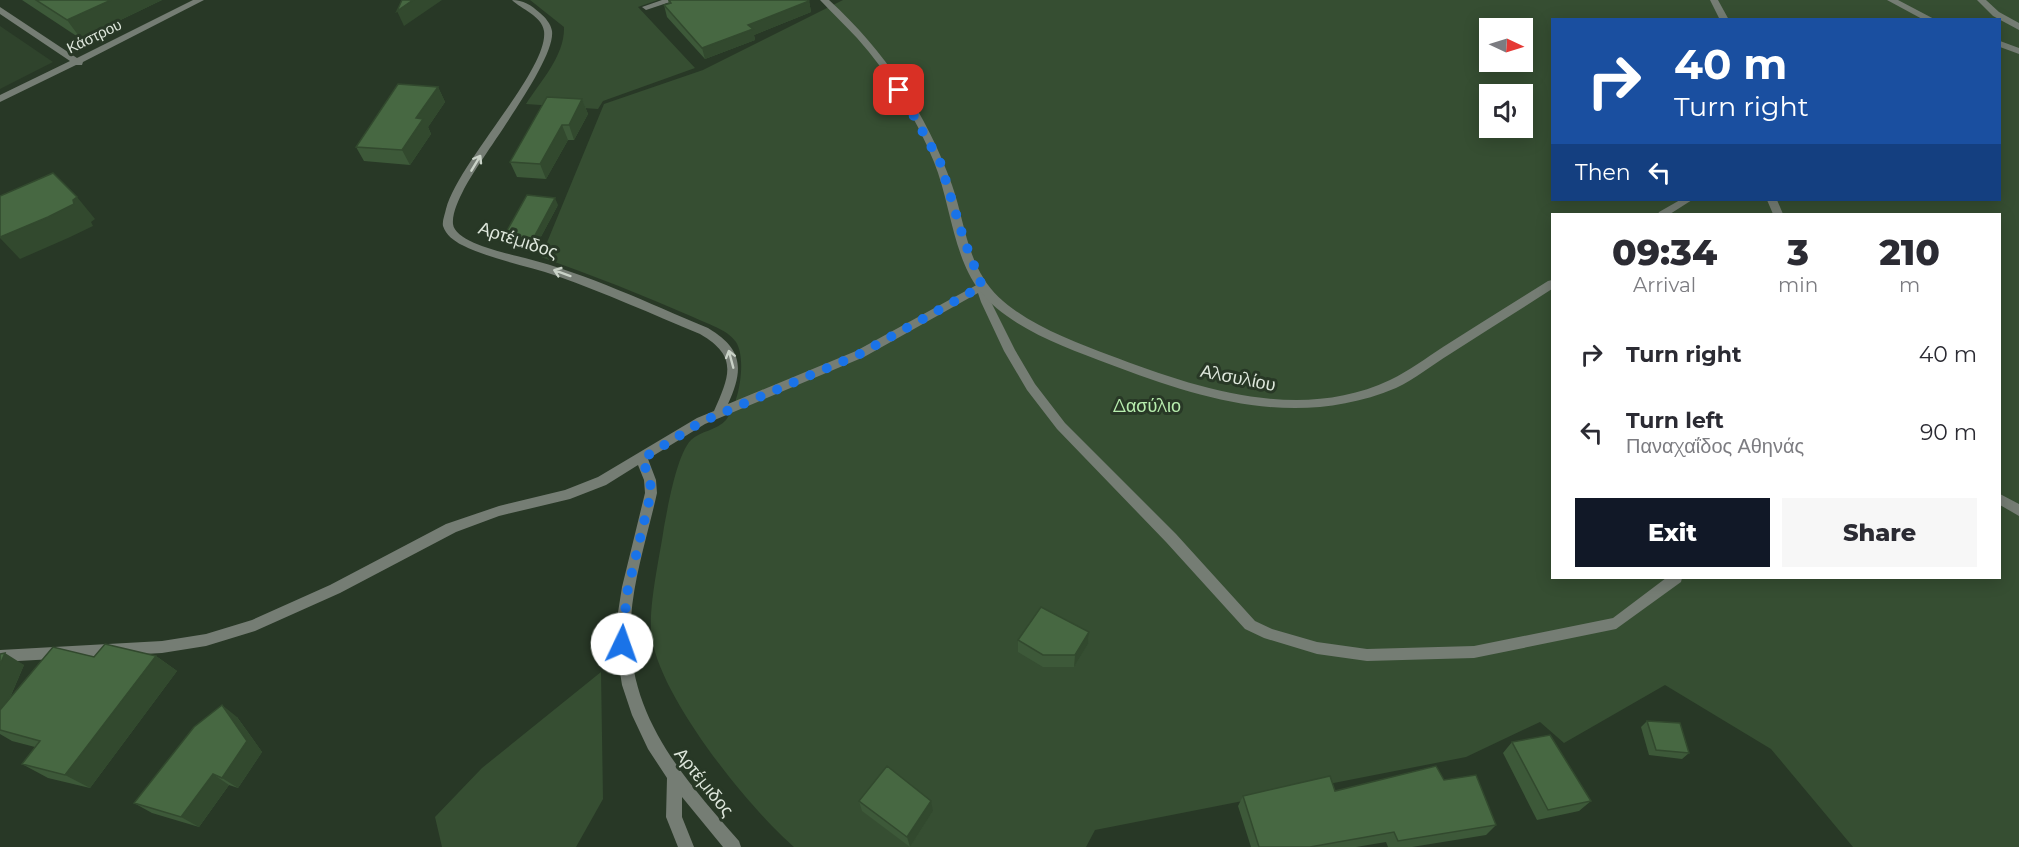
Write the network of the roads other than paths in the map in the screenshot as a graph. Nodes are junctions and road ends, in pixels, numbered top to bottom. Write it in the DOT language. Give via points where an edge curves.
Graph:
graph roads {
  1 [pos="200,0"];
  2 [pos="516,0"];
  3 [pos="672,0"];
  4 [pos="824,0"];
  5 [pos="1714,0"];
  6 [pos="1891,0"];
  7 [pos="1982,0"];
  8 [pos="646,7"];
  9 [pos="0,10"];
  10 [pos="1724,18"];
  11 [pos="1928,18"];
  12 [pos="2019,27"];
  13 [pos="2001,44"];
  14 [pos="2019,51"];
  15 [pos="78,62"];
  16 [pos="0,99"];
  17 [pos="1684,201"];
  18 [pos="1665,213"];
  19 [pos="1551,285"];
  20 [pos="982,286"];
  21 [pos="718,414"];
  22 [pos="642,459"];
  23 [pos="2001,500"];
  24 [pos="2019,511"];
  25 [pos="1675,579"];
  26 [pos="0,656"];
  27 [pos="674,778"];
  28 [pos="686,847"];
  29 [pos="733,847"];
  1 -- 15 [label="street, Κάστρου"];
  21 -- 2 [label="street, Αρτέμιδος, one-way" via="732,382 734,364 721,341 704,330 581,281 477,248 451,231 448,220 459,192 549,41 542,19"];
  3 -- 8 [label="street"];
  4 -- 20 [label="street" via="874,53 929,139"];
  5 -- 10 [label="street"];
  6 -- 11 [label="street"];
  7 -- 12 [label="street" via="1996,14"];
  9 -- 15 [label="street"];
  13 -- 14 [label="street"];
  15 -- 16 [label="street, Κάστρου"];
  17 -- 18 [label="street"];
  19 -- 20 [label="street, Αλσυλίου" via="1393,384 1354,397 1303,405 1247,402 1150,376 1037,327 1014,314"];
  20 -- 21 [label="street" via="860,354"];
  20 -- 25 [label="street" via="1010,351 1055,419 1171,538 1242,618 1269,634 1309,646 1367,655 1474,652 1616,623"];
  21 -- 22 [label="street"];
  22 -- 26 [label="street" via="586,488 451,528 289,611 230,633 162,647"];
  22 -- 27 [label="street, Αρτέμιδος" via="651,493 627,593 624,663 637,710"];
  23 -- 24 [label="street"];
  27 -- 28 [label="street" via="674,817"];
  27 -- 29 [label="street, Αρτέμιδος"];
}
